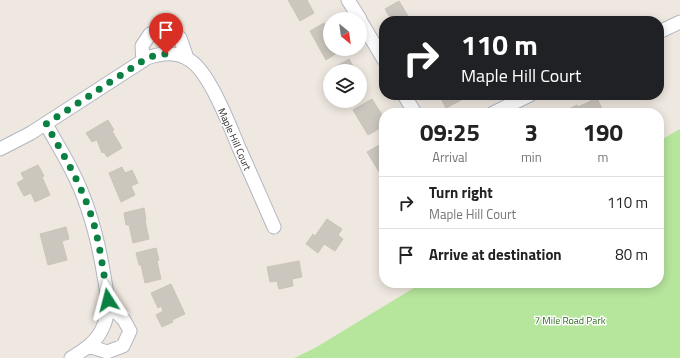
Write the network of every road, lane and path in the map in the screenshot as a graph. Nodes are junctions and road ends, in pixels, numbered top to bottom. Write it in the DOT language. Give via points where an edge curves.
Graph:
graph roads {
  1 [pos="348,0"];
  2 [pos="356,12"];
  3 [pos="678,24"];
  4 [pos="664,30"];
  5 [pos="367,31"];
  6 [pos="379,51"];
  7 [pos="187,58"];
  8 [pos="143,61"];
  9 [pos="520,100"];
  10 [pos="503,108"];
  11 [pos="46,124"];
  12 [pos="0,149"];
  13 [pos="274,227"];
  14 [pos="108,304"];
  15 [pos="89,346"];
  16 [pos="71,358"];
  1 -- 2 [label="street"];
  3 -- 4 [label="street"];
  5 -- 6 [label="street"];
  7 -- 8 [label="street, Maple Hill Court" via="176,54 159,54"];
  7 -- 8 [label="street" via="180,38 168,28 150,34 142,46"];
  7 -- 13 [label="street, Maple Hill Court" via="203,72 224,112"];
  8 -- 11 [label="street, Maple Hill Court"];
  9 -- 10 [label="street"];
  11 -- 12 [label="street, Maple Hill Court"];
  11 -- 14 [label="street" via="71,169 88,208 102,264"];
  14 -- 15 [label="street" via="104,325"];
  14 -- 15 [label="street" via="124,320 130,331 123,346 107,352"];
  15 -- 16 [label="street"];
}
